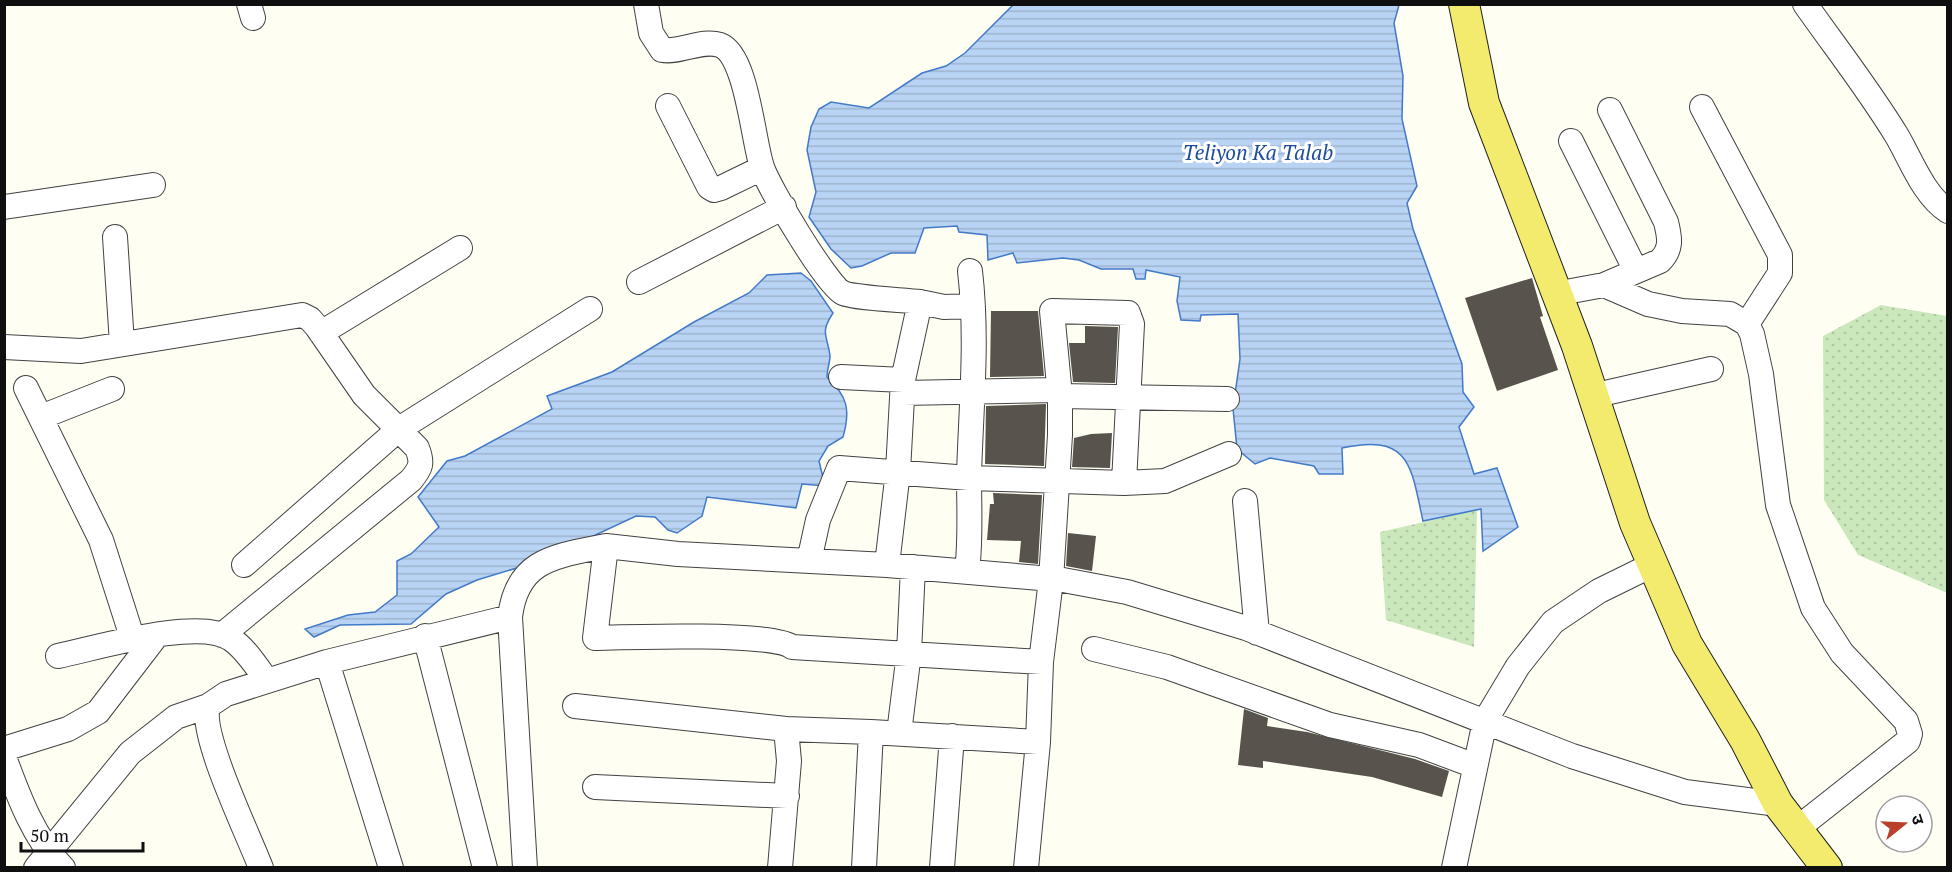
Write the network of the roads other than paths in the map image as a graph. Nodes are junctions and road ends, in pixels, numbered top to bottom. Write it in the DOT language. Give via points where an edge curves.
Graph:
graph roads {
  1 [pos="646,4"];
  2 [pos="1464,4"];
  3 [pos="1805,4"];
  4 [pos="668,106"];
  5 [pos="1702,107"];
  6 [pos="1611,110"];
  7 [pos="1571,141"];
  8 [pos="762,168"];
  9 [pos="153,185"];
  10 [pos="4,207"];
  11 [pos="784,207"];
  12 [pos="1947,212"];
  13 [pos="115,237"];
  14 [pos="460,248"];
  15 [pos="970,271"];
  16 [pos="1636,271"];
  17 [pos="639,282"];
  18 [pos="1604,285"];
  19 [pos="1555,294"];
  20 [pos="920,302"];
  21 [pos="972,306"];
  22 [pos="590,309"];
  23 [pos="1747,324"];
  24 [pos="321,333"];
  25 [pos="122,344"];
  26 [pos="4,347"];
  27 [pos="1711,369"];
  28 [pos="841,377"];
  29 [pos="903,386"];
  30 [pos="26,388"];
  31 [pos="112,389"];
  32 [pos="974,390"];
  33 [pos="1059,393"];
  34 [pos="1593,396"];
  35 [pos="1128,399"];
  36 [pos="1227,399"];
  37 [pos="42,417"];
  38 [pos="399,429"];
  39 [pos="1229,454"];
  40 [pos="898,471"];
  41 [pos="969,478"];
  42 [pos="1057,481"];
  43 [pos="1124,483"];
  44 [pos="1245,501"];
  45 [pos="606,546"];
  46 [pos="808,561"];
  47 [pos="1654,564"];
  48 [pos="244,565"];
  49 [pos="887,565"];
  50 [pos="913,567"];
  51 [pos="967,572"];
  52 [pos="1051,580"];
  53 [pos="510,617"];
  54 [pos="1257,633"];
  55 [pos="222,635"];
  56 [pos="157,636"];
  57 [pos="425,636"];
  58 [pos="134,640"];
  59 [pos="1094,649"];
  60 [pos="909,653"];
  61 [pos="58,656"];
  62 [pos="327,662"];
  63 [pos="1041,662"];
  64 [pos="259,671"];
  65 [pos="208,706"];
  66 [pos="575,706"];
  67 [pos="1485,721"];
  68 [pos="786,729"];
  69 [pos="871,732"];
  70 [pos="899,733"];
  71 [pos="952,736"];
  72 [pos="1038,742"];
  73 [pos="4,749"];
  74 [pos="4,757"];
  75 [pos="1475,766"];
  76 [pos="595,787"];
  77 [pos="787,796"];
  78 [pos="1778,804"];
  79 [pos="1798,828"];
  80 [pos="51,862"];
  81 [pos="261,867"];
  82 [pos="392,867"];
  83 [pos="485,867"];
  84 [pos="525,867"];
  85 [pos="780,867"];
  86 [pos="864,867"];
  87 [pos="942,867"];
  88 [pos="1026,867"];
  89 [pos="1454,867"];
  90 [pos="1827,867"];
  1 -- 8 [label="street" via="651,33 662,50 674,52 707,44 720,45 731,53 739,70"];
  2 -- 19 [label="main road" via="1484,103"];
  3 -- 12 [label="street" via="1897,135 1918,175"];
  4 -- 8 [label="street" via="709,187 721,188"];
  5 -- 23 [label="street" via="1780,255 1780,273"];
  6 -- 16 [label="street" via="1662,212 1670,237 1667,254"];
  7 -- 16 [label="street"];
  8 -- 11 [label="street"];
  9 -- 10 [label="street"];
  11 -- 17 [label="street"];
  11 -- 20 [label="street" via="827,278 843,293"];
  13 -- 25 [label="street"];
  14 -- 24 [label="street"];
  15 -- 21 [label="street"];
  16 -- 18 [label="street"];
  18 -- 19 [label="street"];
  18 -- 23 [label="street" via="1648,304 1730,314"];
  19 -- 34 [label="main road"];
  20 -- 21 [label="street" via="944,307"];
  20 -- 29 [label="street"];
  21 -- 32 [label="street"];
  22 -- 38 [label="street"];
  23 -- 79 [label="street" via="1761,374 1778,505 1813,608 1842,652 1906,721 1910,734 1908,741"];
  24 -- 25 [label="street" via="302,315"];
  24 -- 38 [label="street" via="364,395"];
  25 -- 26 [label="street" via="81,351"];
  27 -- 34 [label="street"];
  28 -- 29 [label="street"];
  29 -- 32 [label="street"];
  29 -- 40 [label="street"];
  30 -- 37 [label="street"];
  31 -- 37 [label="street"];
  32 -- 33 [label="street"];
  32 -- 41 [label="street"];
  33 -- 35 [label="street"];
  33 -- 35 [label="street" via="1052,311 1120,311 1128,313 1132,324"];
  33 -- 42 [label="street"];
  34 -- 47 [label="main road" via="1635,523"];
  35 -- 36 [label="street"];
  35 -- 43 [label="street"];
  37 -- 58 [label="street" via="101,540"];
  38 -- 48 [label="street"];
  38 -- 55 [label="street" via="422,459 411,480"];
  39 -- 43 [label="street" via="1165,481"];
  40 -- 41 [label="street"];
  40 -- 46 [label="street" via="839,468 818,520"];
  40 -- 49 [label="street"];
  41 -- 42 [label="street"];
  41 -- 51 [label="street"];
  42 -- 43 [label="street"];
  42 -- 52 [label="street"];
  44 -- 54 [label="street"];
  45 -- 46 [label="street"];
  45 -- 53 [label="street" via="557,556 530,571 518,584"];
  45 -- 60 [label="street" via="596,638 754,639 786,642 792,647"];
  46 -- 49 [label="street"];
  47 -- 67 [label="street" via="1599,591 1553,622 1518,666"];
  47 -- 78 [label="main road" via="1687,644"];
  49 -- 50 [label="street"];
  50 -- 51 [label="street"];
  50 -- 60 [label="street"];
  51 -- 52 [label="street"];
  52 -- 54 [label="street" via="1126,592"];
  52 -- 63 [label="street"];
  53 -- 57 [label="street"];
  53 -- 84 [label="street"];
  54 -- 67 [label="street"];
  55 -- 56 [label="street" via="198,629"];
  55 -- 64 [label="street" via="231,639"];
  56 -- 58 [label="street"];
  56 -- 73 [label="street" via="98,712 68,729"];
  57 -- 62 [label="street"];
  57 -- 83 [label="street"];
  58 -- 61 [label="street"];
  59 -- 75 [label="street" via="1167,667 1330,725 1419,745"];
  60 -- 63 [label="street"];
  60 -- 70 [label="street"];
  62 -- 64 [label="street"];
  62 -- 82 [label="street"];
  63 -- 72 [label="street"];
  64 -- 65 [label="street"];
  65 -- 80 [label="street" via="176,717 130,753"];
  65 -- 81 [label="street" via="205,715 211,741"];
  66 -- 68 [label="street"];
  67 -- 75 [label="street"];
  67 -- 78 [label="street" via="1572,756 1685,792"];
  68 -- 69 [label="street"];
  68 -- 77 [label="street"];
  69 -- 70 [label="street"];
  69 -- 86 [label="street"];
  70 -- 71 [label="street"];
  71 -- 72 [label="street"];
  71 -- 87 [label="street"];
  72 -- 88 [label="street"];
  74 -- 80 [label="street"];
  75 -- 89 [label="street"];
  76 -- 77 [label="street"];
  77 -- 85 [label="street"];
  78 -- 79 [label="main road"];
  79 -- 90 [label="main road"];
}
